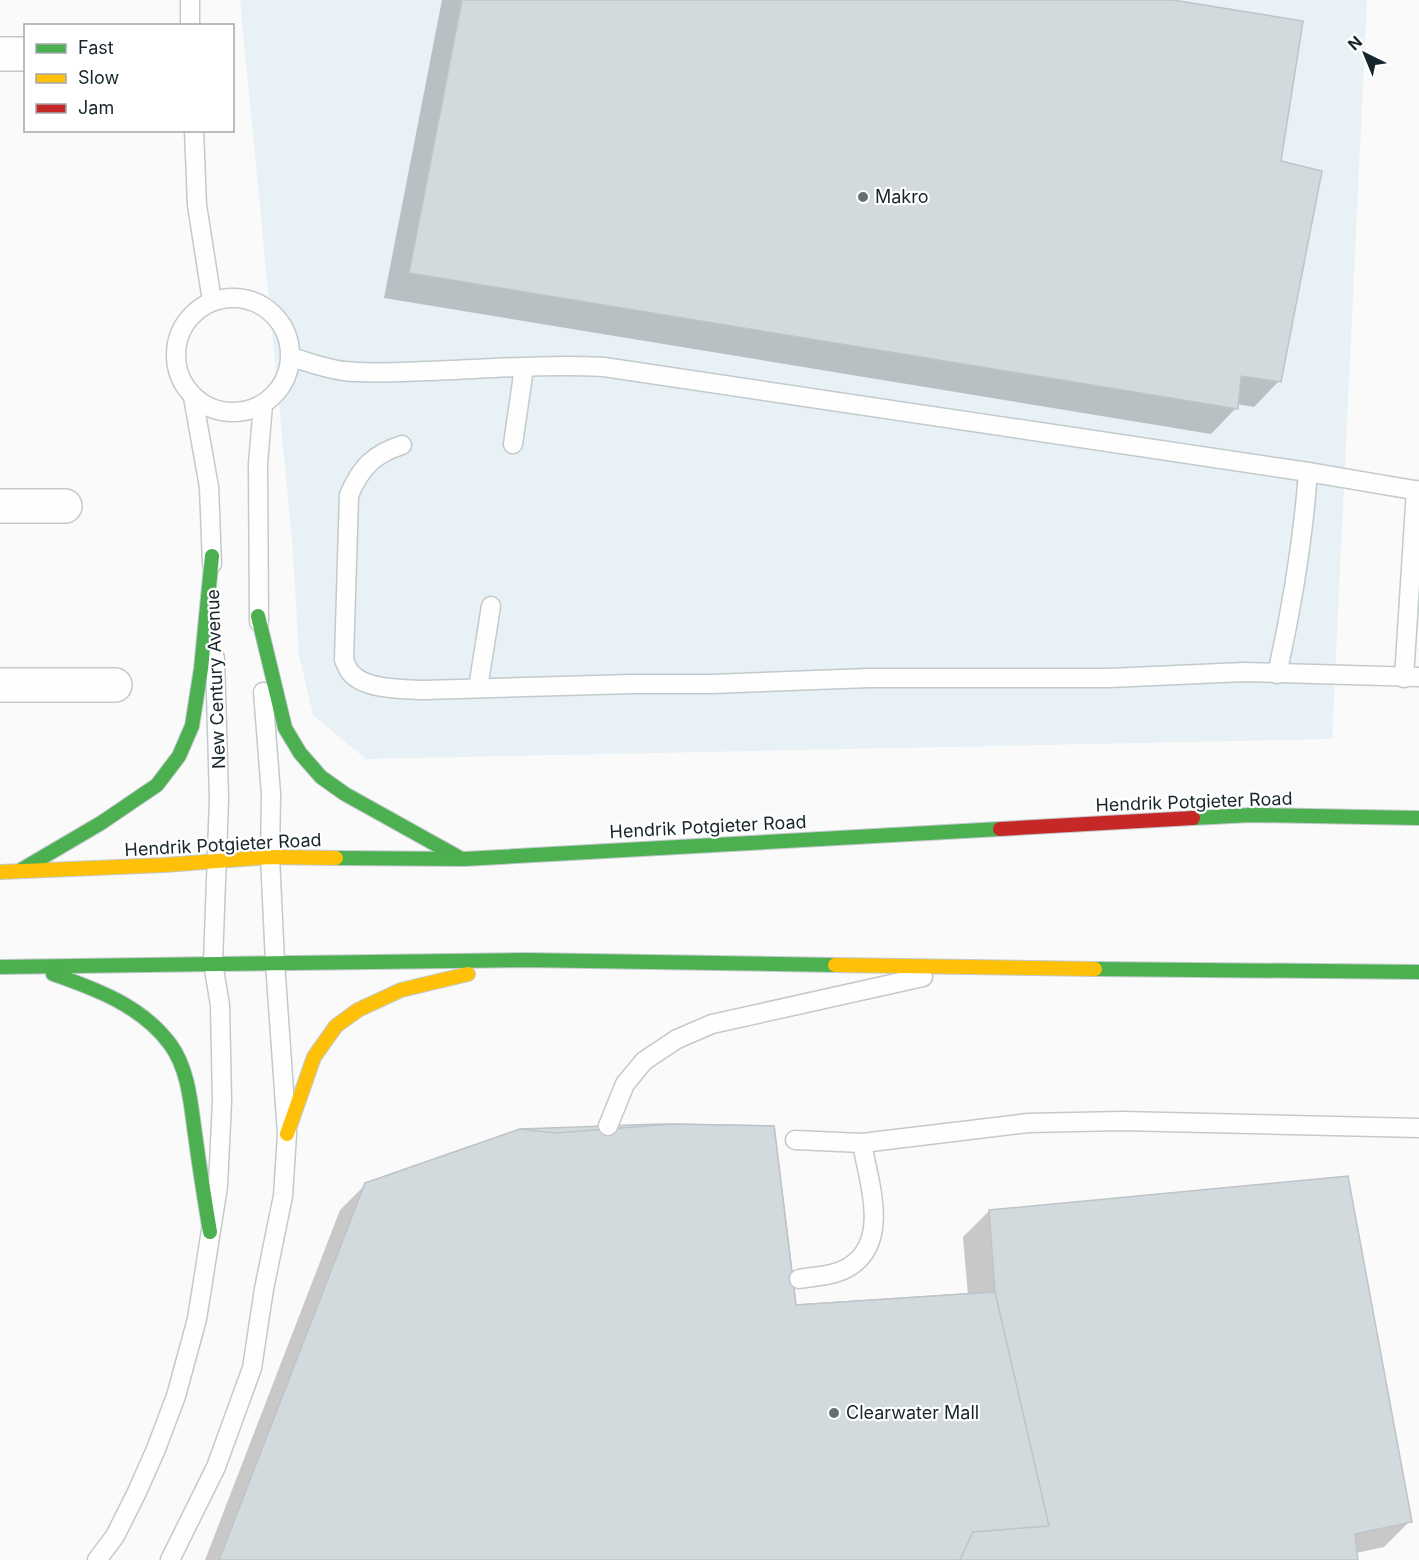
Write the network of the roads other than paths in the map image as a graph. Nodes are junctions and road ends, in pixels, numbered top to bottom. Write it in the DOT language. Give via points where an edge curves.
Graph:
graph roads {
  1 [pos="190,0"];
  2 [pos="190,24"];
  3 [pos="0,54"];
  4 [pos="24,54"];
  5 [pos="194,132"];
  6 [pos="213,301"];
  7 [pos="291,357"];
  8 [pos="524,368"];
  9 [pos="193,397"];
  10 [pos="263,404"];
  11 [pos="513,444"];
  12 [pos="402,445"];
  13 [pos="1308,472"];
  14 [pos="1417,491"];
  15 [pos="0,506"];
  16 [pos="64,506"];
  17 [pos="212,556"];
  18 [pos="491,606"];
  19 [pos="258,616"];
  20 [pos="1277,674"];
  21 [pos="1412,677"];
  22 [pos="0,685"];
  23 [pos="115,685"];
  24 [pos="478,688"];
  25 [pos="1419,804"];
  26 [pos="1251,815"];
  27 [pos="1419,818"];
  28 [pos="270,857"];
  29 [pos="464,859"];
  30 [pos="217,860"];
  31 [pos="0,872"];
  32 [pos="17,872"];
  33 [pos="525,960"];
  34 [pos="275,962"];
  35 [pos="213,963"];
  36 [pos="972,966"];
  37 [pos="32,967"];
  38 [pos="0,968"];
  39 [pos="1419,972"];
  40 [pos="608,1126"];
  41 [pos="1419,1128"];
  42 [pos="287,1134"];
  43 [pos="795,1140"];
  44 [pos="862,1143"];
  45 [pos="210,1232"];
  46 [pos="799,1279"];
  47 [pos="97,1560"];
  48 [pos="170,1560"];
  1 -- 2 [label="lane"];
  3 -- 4 [label="street"];
  5 -- 6 [label="lane" via="197,205"];
  6 -- 7 [label="lane" via="231,297 250,299 267,308 289,338"];
  6 -- 9 [label="lane, New Century Avenue" via="183,325 177,344 176,363"];
  7 -- 8 [label="lane" via="345,371"];
  7 -- 10 [label="lane" via="278,392"];
  8 -- 11 [label="lane"];
  8 -- 13 [label="lane" via="604,367"];
  9 -- 10 [label="lane" via="227,413"];
  9 -- 17 [label="lane, New Century Avenue" via="209,487"];
  10 -- 19 [label="lane" via="258,482"];
  12 -- 24 [label="lane" via="383,452 368,464 349,495 344,660 351,674 377,686 424,690"];
  13 -- 14 [label="lane"];
  13 -- 20 [label="lane" via="1292,606"];
  14 -- 21 [label="lane"];
  15 -- 16 [label="street"];
  17 -- 30 [label="lane, New Century Avenue" via="219,799"];
  17 -- 32 [label="main road" via="192,726 179,756 157,785"];
  18 -- 24 [label="lane"];
  19 -- 28 [label="lane" via="271,795"];
  19 -- 29 [label="main road" via="285,728 300,753 321,777 345,794"];
  20 -- 21 [label="lane"];
  20 -- 24 [label="lane" via="868,678"];
  22 -- 23 [label="street"];
  25 -- 26 [label="main road"];
  26 -- 27 [label="main road, Hendrik Potgieter Road"];
  26 -- 29 [label="main road, Hendrik Potgieter Road"];
  28 -- 29 [label="main road, Hendrik Potgieter Road"];
  28 -- 30 [label="main road, Hendrik Potgieter Road"];
  28 -- 34 [label="lane"];
  30 -- 32 [label="main road, Hendrik Potgieter Road"];
  30 -- 35 [label="lane, New Century Avenue"];
  31 -- 32 [label="main road, Hendrik Potgieter Road"];
  33 -- 34 [label="main road"];
  33 -- 36 [label="main road"];
  33 -- 42 [label="main road" via="401,990 336,1026 314,1057"];
  34 -- 35 [label="main road"];
  34 -- 42 [label="lane"];
  35 -- 37 [label="main road"];
  35 -- 45 [label="lane, New Century Avenue" via="220,1005 222,1101 218,1186"];
  36 -- 39 [label="main road"];
  36 -- 40 [label="lane" via="712,1024 677,1039 644,1061 625,1084"];
  37 -- 38 [label="main road"];
  37 -- 45 [label="main road" via="92,987 147,1022 171,1045 186,1082"];
  41 -- 44 [label="lane" via="1122,1121 1028,1123"];
  42 -- 48 [label="lane" via="283,1196 252,1368 216,1467"];
  43 -- 44 [label="lane"];
  44 -- 46 [label="lane" via="874,1216 864,1252 852,1265 832,1274"];
  45 -- 47 [label="lane, New Century Avenue" via="197,1319 176,1396 137,1492 115,1536"];
}
